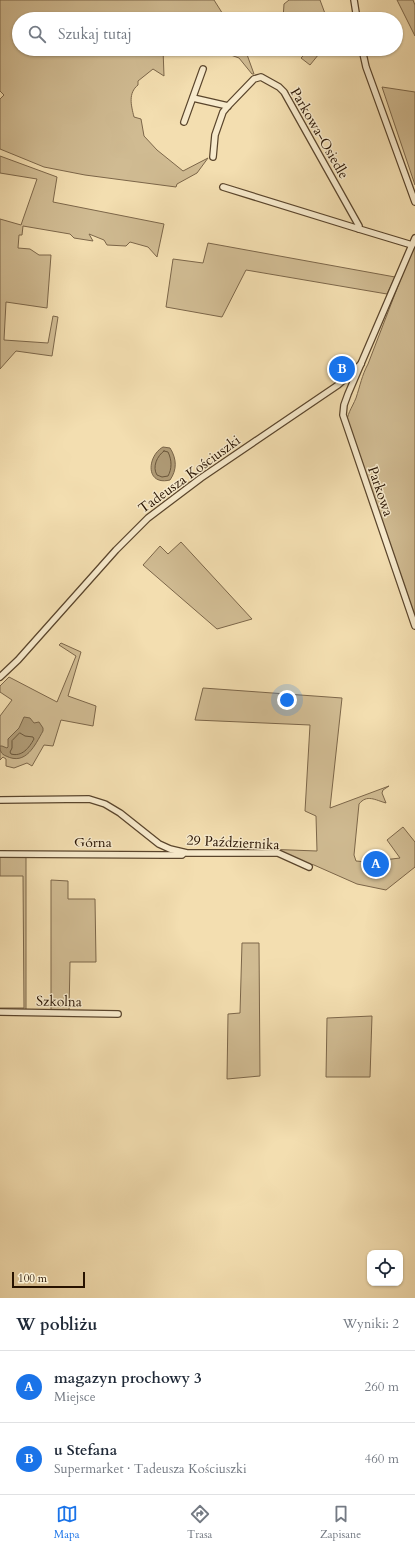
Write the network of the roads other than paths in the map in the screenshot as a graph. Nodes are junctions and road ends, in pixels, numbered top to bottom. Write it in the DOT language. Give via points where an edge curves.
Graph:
graph roads {
  1 [pos="354,0"];
  2 [pos="356,12"];
  3 [pos="364,56"];
  4 [pos="203,69"];
  5 [pos="193,98"];
  6 [pos="228,106"];
  7 [pos="184,122"];
  8 [pos="213,157"];
  9 [pos="223,187"];
  10 [pos="415,202"];
  11 [pos="359,229"];
  12 [pos="415,238"];
  13 [pos="412,245"];
  14 [pos="361,364"];
  15 [pos="415,626"];
  16 [pos="0,677"];
  17 [pos="0,800"];
  18 [pos="184,853"];
  19 [pos="0,854"];
  20 [pos="309,867"];
  21 [pos="0,1012"];
  22 [pos="118,1014"];
  1 -- 2 [label="street"];
  3 -- 10 [label="street"];
  4 -- 5 [label="street"];
  5 -- 6 [label="street"];
  5 -- 7 [label="street"];
  6 -- 8 [label="street, Parkowa-Osiedle" via="217,127"];
  6 -- 11 [label="street, Parkowa-Osiedle" via="256,77 261,77 282,89"];
  9 -- 11 [label="street"];
  11 -- 13 [label="street"];
  12 -- 13 [label="street, Parkowa"];
  13 -- 14 [label="street, Parkowa"];
  14 -- 15 [label="street, Parkowa" via="346,399 343,415"];
  14 -- 16 [label="street, Tadeusza Kościuszki" via="338,384 201,478 148,518"];
  17 -- 18 [label="street, 29 Października" via="89,799 120,813 159,844"];
  18 -- 19 [label="street, Górna"];
  18 -- 20 [label="street, 29 Października" via="278,853"];
  21 -- 22 [label="street, Szkolna"];
}
